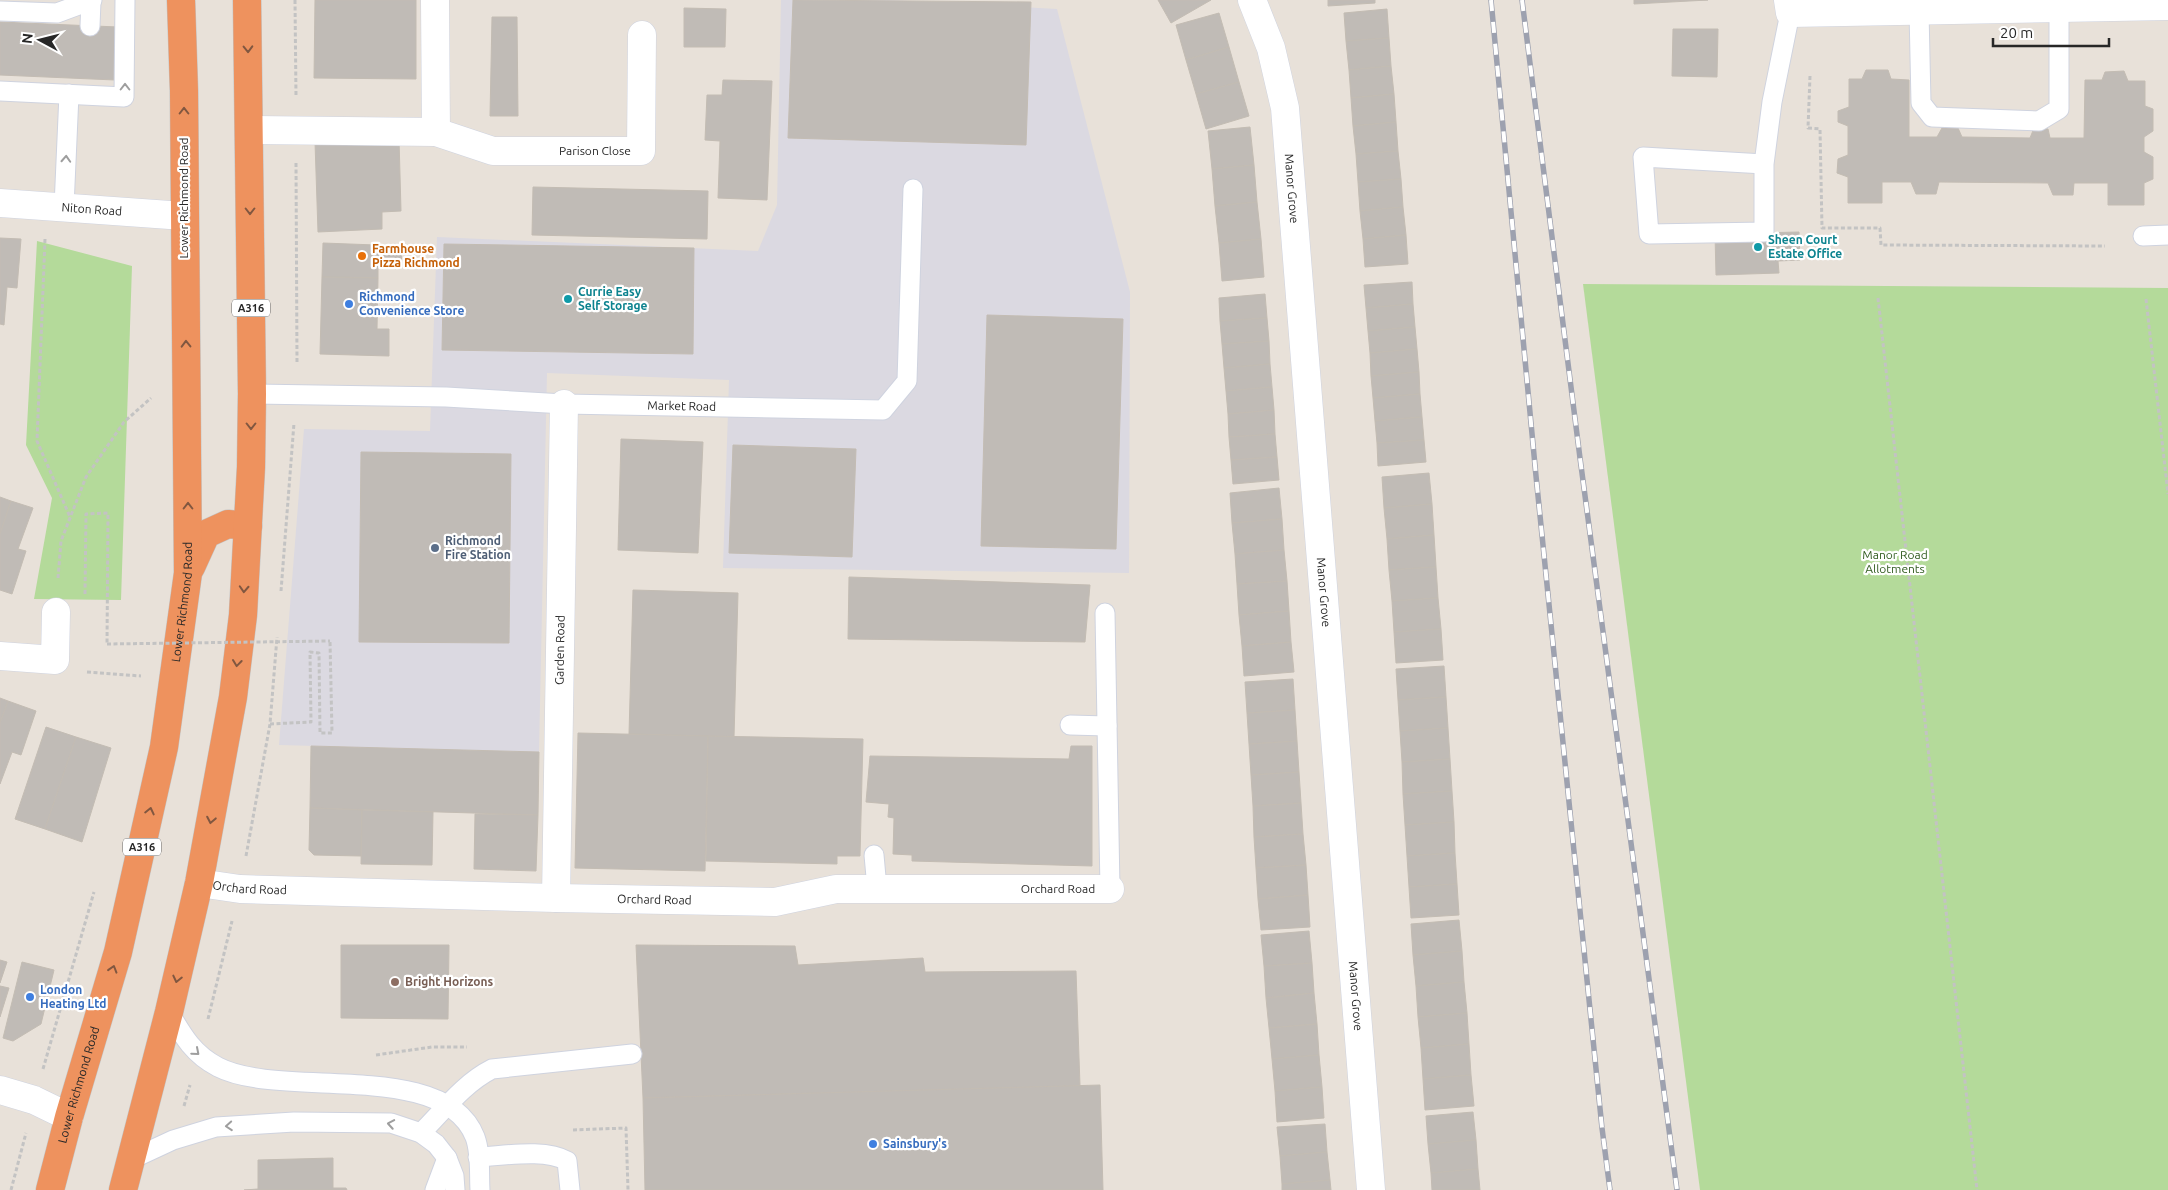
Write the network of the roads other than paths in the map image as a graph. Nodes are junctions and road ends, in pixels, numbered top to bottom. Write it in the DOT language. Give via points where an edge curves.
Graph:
graph roads {
  1 [pos="91,0"];
  2 [pos="125,0"];
  3 [pos="181,0"];
  4 [pos="247,0"];
  5 [pos="435,0"];
  6 [pos="1252,0"];
  7 [pos="1789,6"];
  8 [pos="2168,6"];
  9 [pos="2059,8"];
  10 [pos="0,11"];
  11 [pos="1919,11"];
  12 [pos="90,26"];
  13 [pos="642,35"];
  14 [pos="11,86"];
  15 [pos="69,88"];
  16 [pos="250,130"];
  17 [pos="436,132"];
  18 [pos="1764,164"];
  19 [pos="913,189"];
  20 [pos="0,203"];
  21 [pos="56,207"];
  22 [pos="184,216"];
  23 [pos="2168,235"];
  24 [pos="2143,236"];
  25 [pos="252,394"];
  26 [pos="564,404"];
  27 [pos="248,526"];
  28 [pos="188,573"];
  29 [pos="56,612"];
  30 [pos="1105,613"];
  31 [pos="0,656"];
  32 [pos="1070,725"];
  33 [pos="1107,726"];
  34 [pos="874,855"];
  35 [pos="200,883"];
  36 [pos="877,888"];
  37 [pos="1110,889"];
  38 [pos="556,898"];
  39 [pos="169,1012"];
  40 [pos="632,1054"];
  41 [pos="0,1090"];
  42 [pos="449,1106"];
  43 [pos="70,1117"];
  44 [pos="421,1133"];
  45 [pos="478,1157"];
  46 [pos="448,1158"];
  47 [pos="130,1160"];
  48 [pos="50,1190"];
  49 [pos="123,1190"];
  50 [pos="435,1190"];
  51 [pos="455,1190"];
  52 [pos="480,1190"];
  53 [pos="570,1190"];
  54 [pos="1371,1190"];
  1 -- 10 [label="lane" via="56,19 20,17"];
  1 -- 12 [label="lane"];
  15 -- 2 [label="lane, one-way" via="124,97"];
  22 -- 3 [label="highway, Lower Richmond Road / A316, one-way"];
  4 -- 16 [label="highway, A316, one-way"];
  5 -- 17 [label="street"];
  6 -- 54 [label="street, Manor Grove" via="1271,48 1286,108"];
  7 -- 11 [label="street"];
  7 -- 18 [label="lane"];
  8 -- 9 [label="street"];
  9 -- 11 [label="street"];
  9 -- 11 [label="lane" via="2059,109 2039,121 1932,117 1921,103"];
  13 -- 17 [label="street, Parison Close" via="641,151 492,151"];
  14 -- 15 [label="lane"];
  21 -- 15 [label="lane, one-way"];
  16 -- 17 [label="street, Parison Close"];
  16 -- 25 [label="highway, A316, one-way"];
  18 -- 18 [label="lane" via="1764,232 1648,234 1643,157"];
  19 -- 26 [label="lane, Market Road" via="906,381 884,410"];
  20 -- 21 [label="street, Niton Road"];
  21 -- 22 [label="street, Niton Road"];
  28 -- 22 [label="highway, Lower Richmond Road / A316, one-way"];
  23 -- 24 [label="lane"];
  25 -- 26 [label="lane, Market Road" via="446,397"];
  25 -- 27 [label="highway, A316, one-way"];
  26 -- 38 [label="street, Garden Road"];
  27 -- 28 [label="highway" via="228,524 206,534"];
  27 -- 35 [label="highway, A316, one-way" via="243,615 233,697"];
  43 -- 28 [label="highway, Lower Richmond Road / A316, one-way" via="118,952 162,757"];
  29 -- 31 [label="street" via="55,660"];
  30 -- 33 [label="lane"];
  32 -- 33 [label="lane"];
  33 -- 37 [label="lane"];
  34 -- 36 [label="lane"];
  35 -- 38 [label="street, Orchard Road" via="240,888"];
  35 -- 39 [label="highway, A316, one-way"];
  36 -- 37 [label="street, Orchard Road"];
  36 -- 38 [label="street, Orchard Road" via="836,889 775,902"];
  39 -- 42 [label="lane, one-way" via="186,1042 218,1068 240,1075 285,1081 389,1087 410,1091"];
  39 -- 47 [label="highway, A316"];
  40 -- 42 [label="lane" via="492,1069 479,1075"];
  41 -- 43 [label="street" via="34,1100"];
  42 -- 44 [label="lane"];
  42 -- 45 [label="lane" via="475,1137"];
  43 -- 48 [label="highway, Lower Richmond Road / A316"];
  44 -- 46 [label="lane"];
  44 -- 47 [label="lane, one-way" via="391,1123 216,1126"];
  45 -- 52 [label="lane"];
  45 -- 53 [label="lane" via="558,1156 567,1161"];
  46 -- 50 [label="lane"];
  46 -- 51 [label="lane"];
  47 -- 49 [label="highway, A316"];
}
